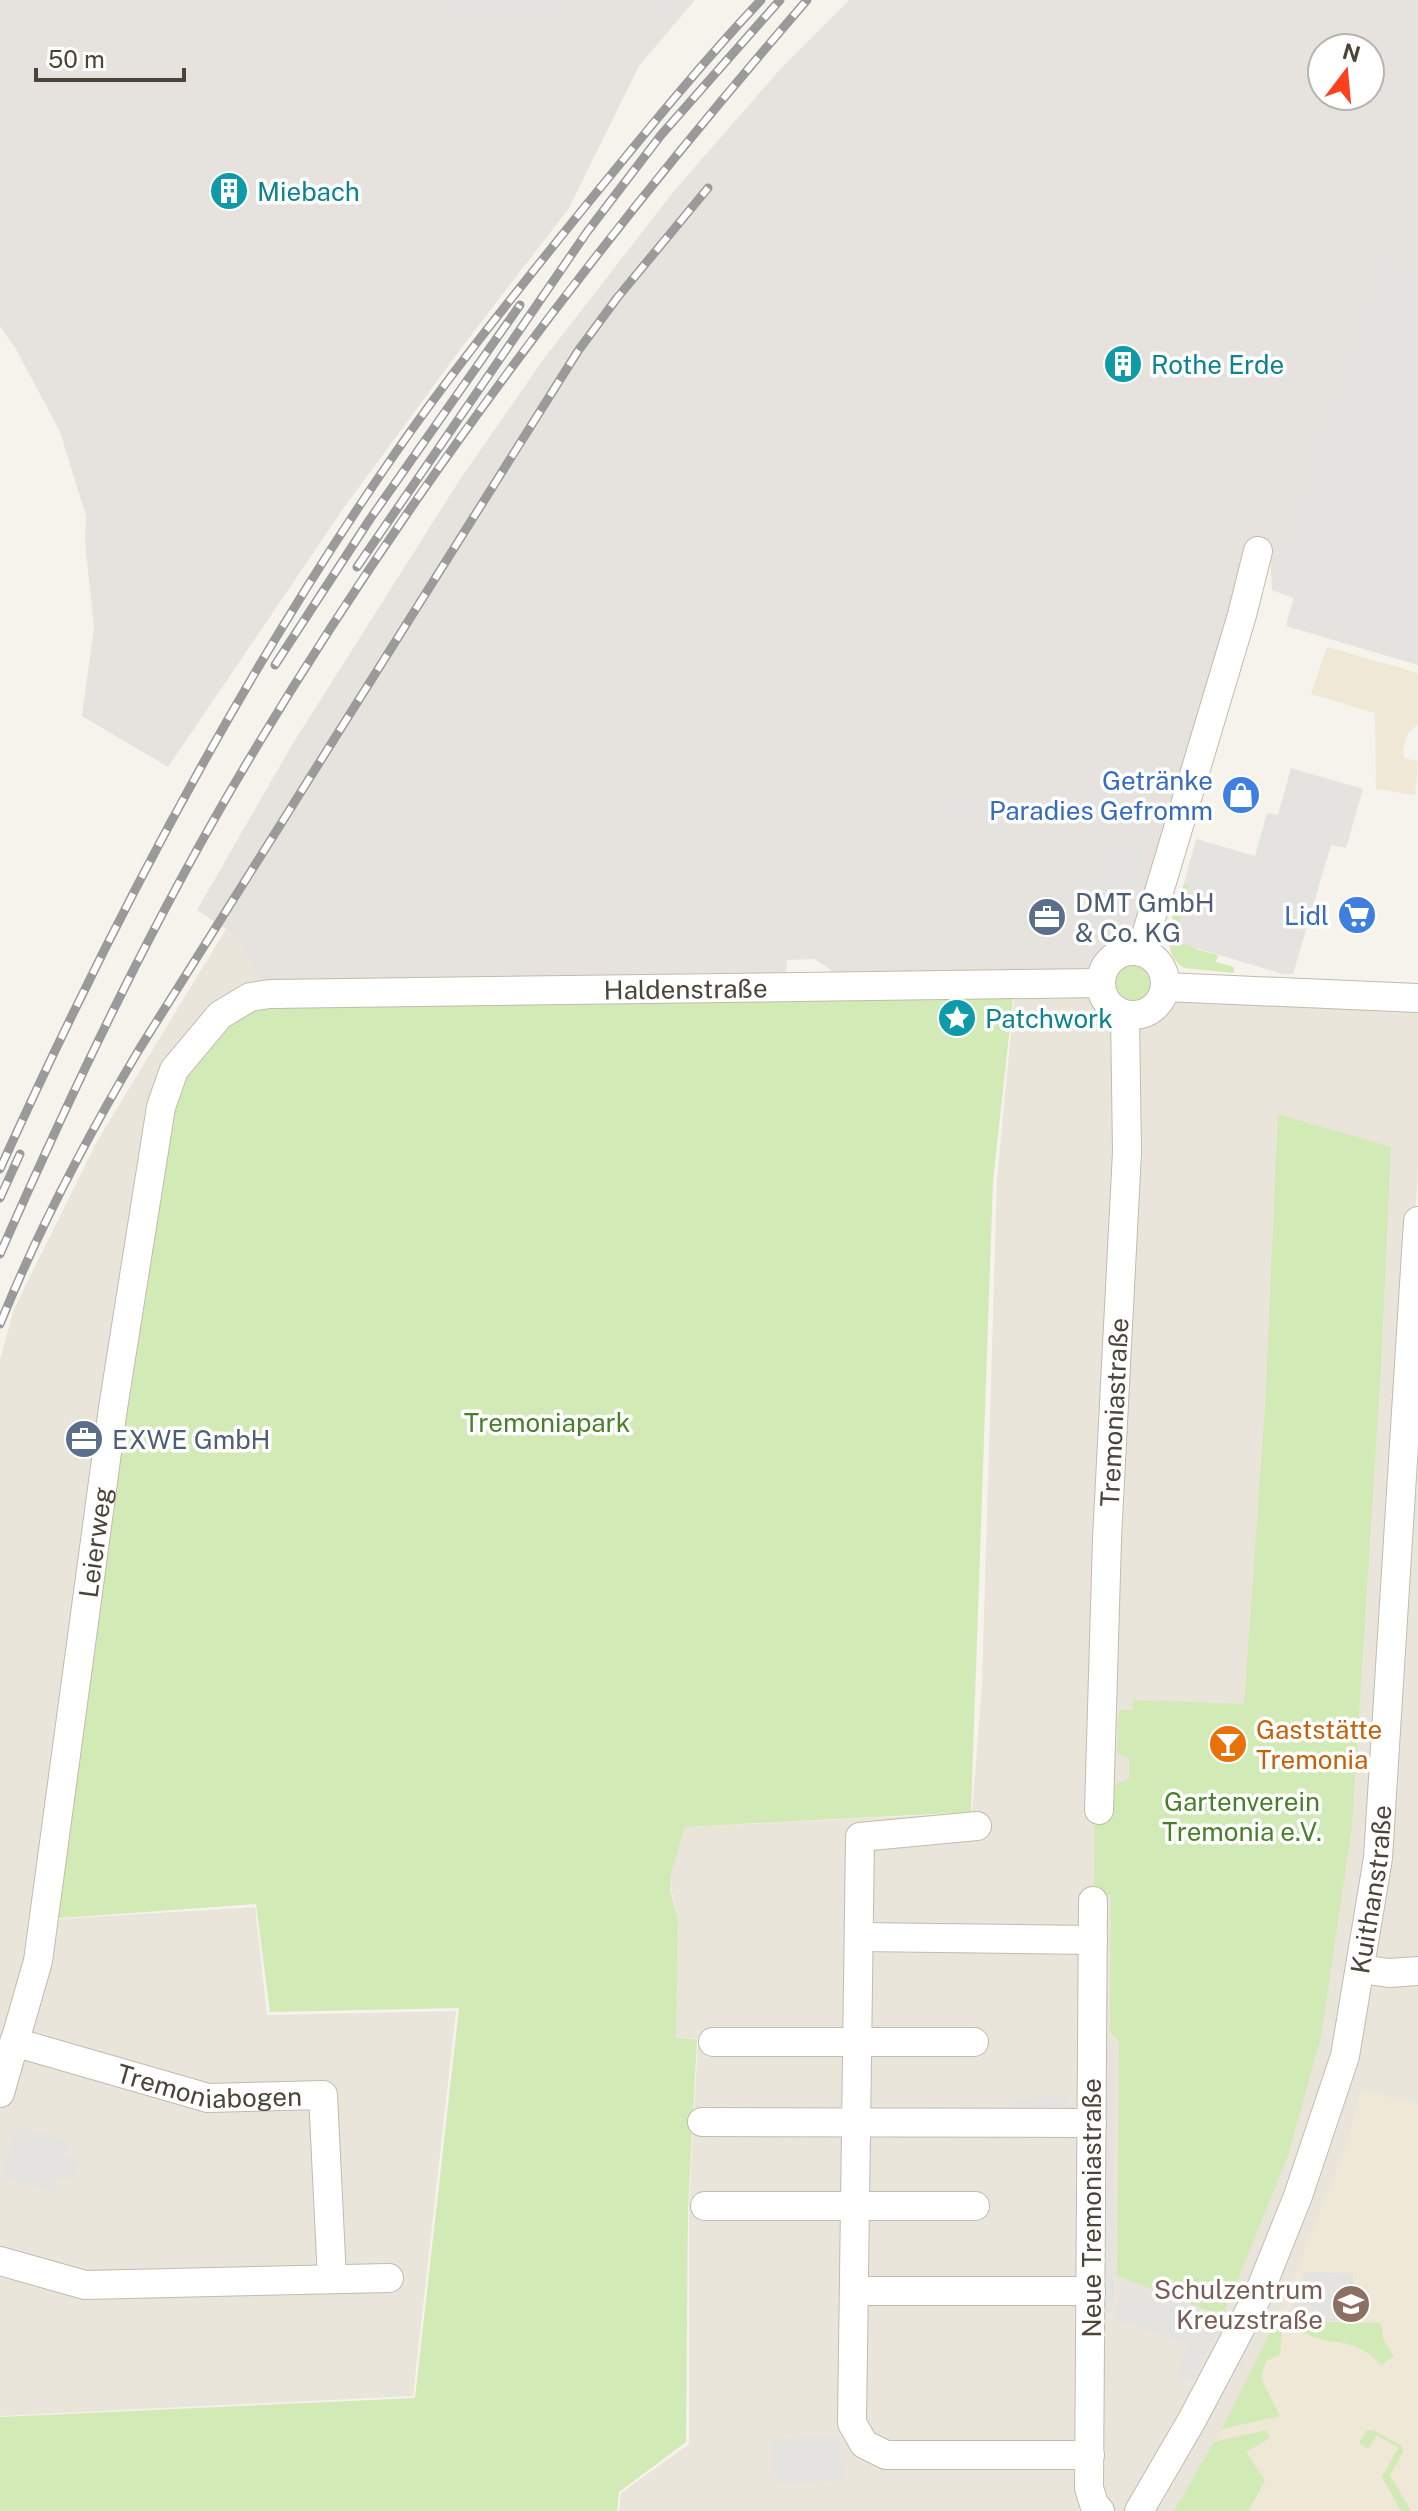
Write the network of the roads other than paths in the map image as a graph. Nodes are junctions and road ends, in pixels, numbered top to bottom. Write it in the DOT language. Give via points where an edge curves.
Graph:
graph roads {
  1 [pos="1258,551"];
  2 [pos="1141,952"];
  3 [pos="1101,983"];
  4 [pos="1165,987"];
  5 [pos="270,994"];
  6 [pos="1418,998"];
  7 [pos="1125,1015"];
  8 [pos="1418,1222"];
  9 [pos="1099,1810"];
  10 [pos="977,1826"];
  11 [pos="1093,1901"];
  12 [pos="859,1937"];
  13 [pos="1093,1940"];
  14 [pos="1360,1969"];
  15 [pos="1418,1971"];
  16 [pos="14,2042"];
  17 [pos="713,2042"];
  18 [pos="974,2042"];
  19 [pos="856,2043"];
  20 [pos="0,2093"];
  21 [pos="702,2122"];
  22 [pos="857,2123"];
  23 [pos="1092,2123"];
  24 [pos="705,2206"];
  25 [pos="975,2206"];
  26 [pos="857,2207"];
  27 [pos="0,2261"];
  28 [pos="389,2278"];
  29 [pos="332,2279"];
  30 [pos="855,2291"];
  31 [pos="1091,2291"];
  32 [pos="1090,2455"];
  33 [pos="1100,2511"];
  34 [pos="1139,2511"];
  1 -- 2 [label="street"];
  2 -- 3 [label="street" via="1114,957"];
  2 -- 4 [label="street" via="1161,967"];
  3 -- 5 [label="street, Haldenstraße"];
  3 -- 7 [label="street" via="1104,999"];
  4 -- 6 [label="street"];
  4 -- 7 [label="street" via="1153,1009"];
  5 -- 16 [label="street, Leierweg" via="250,997 220,1015 174,1070 161,1107 113,1408 38,1961"];
  7 -- 9 [label="street, Tremoniastraße" via="1127,1152"];
  8 -- 14 [label="street, Kuithanstraße" via="1378,1858"];
  10 -- 12 [label="street" via="860,1837"];
  11 -- 13 [label="street, Neue Tremoniastraße"];
  12 -- 13 [label="street"];
  12 -- 19 [label="street"];
  13 -- 23 [label="street, Neue Tremoniastraße"];
  14 -- 15 [label="street"];
  14 -- 34 [label="street, Kuithanstraße" via="1345,2056 1259,2293"];
  16 -- 20 [label="street, Leierweg"];
  16 -- 29 [label="street, Tremoniabogen" via="208,2098 323,2095"];
  17 -- 19 [label="street"];
  18 -- 19 [label="street"];
  19 -- 22 [label="street"];
  21 -- 22 [label="street"];
  22 -- 23 [label="street"];
  22 -- 26 [label="street"];
  23 -- 31 [label="street, Neue Tremoniastraße"];
  24 -- 26 [label="street"];
  25 -- 26 [label="street"];
  26 -- 30 [label="street"];
  27 -- 29 [label="street" via="85,2285"];
  28 -- 29 [label="street"];
  30 -- 31 [label="street"];
  30 -- 32 [label="street" via="852,2423 864,2444 886,2455"];
  31 -- 32 [label="street, Neue Tremoniastraße"];
  32 -- 33 [label="street, Neue Tremoniastraße" via="1089,2488"];
}
